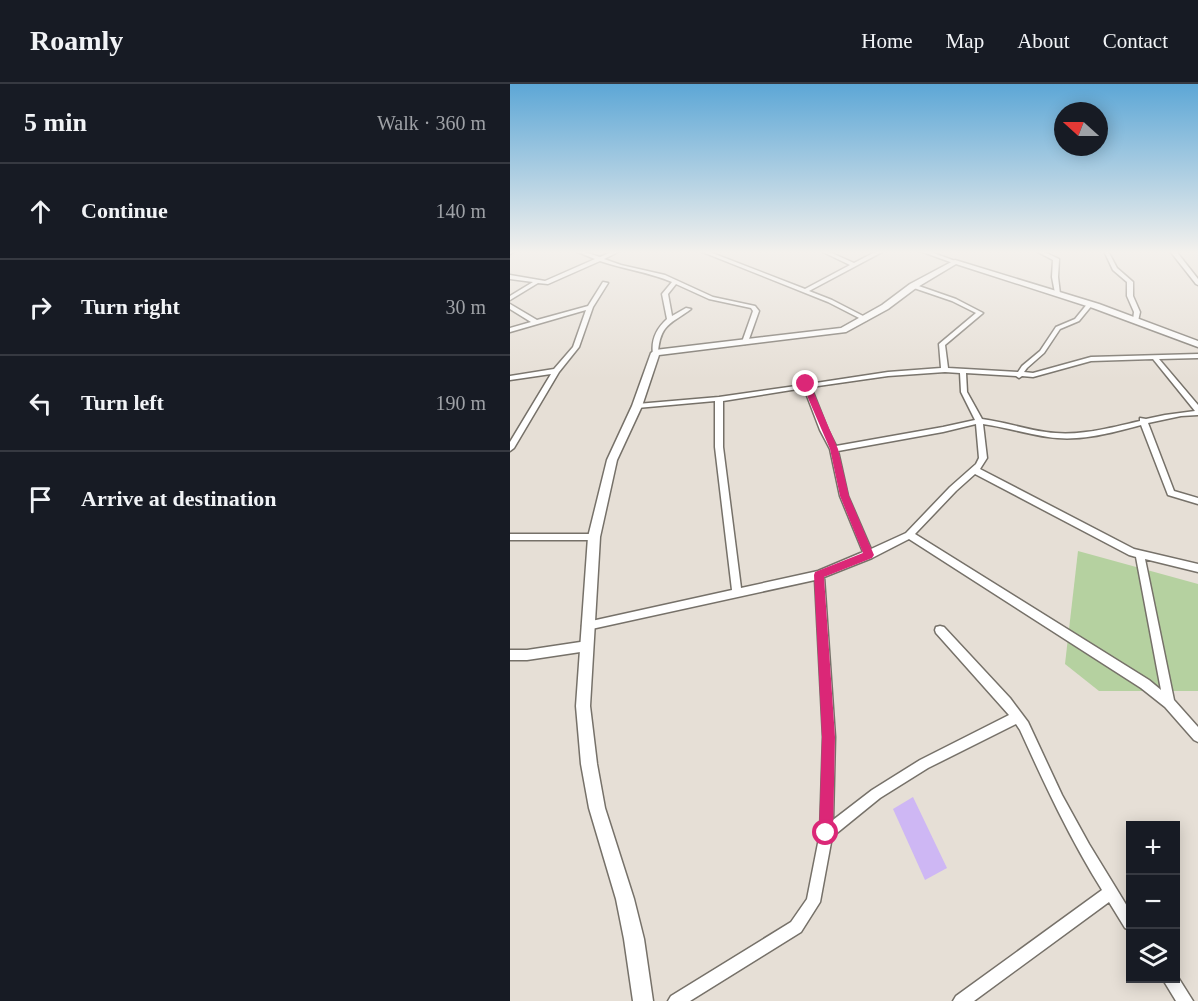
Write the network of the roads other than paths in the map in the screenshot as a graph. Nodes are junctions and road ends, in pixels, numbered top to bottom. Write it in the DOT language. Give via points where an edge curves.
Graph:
graph roads {
  1 [pos="598,294"];
  2 [pos="665,294"];
  3 [pos="702,294"];
  4 [pos="812,294"];
  5 [pos="902,294"];
  6 [pos="936,294"];
  7 [pos="1060,294"];
  8 [pos="1130,294"];
  9 [pos="1090,304"];
  10 [pos="510,306"];
  11 [pos="590,307"];
  12 [pos="688,309"];
  13 [pos="669,318"];
  14 [pos="865,319"];
  15 [pos="1136,320"];
  16 [pos="534,321"];
  17 [pos="510,330"];
  18 [pos="745,342"];
  19 [pos="1198,344"];
  20 [pos="655,353"];
  21 [pos="1198,356"];
  22 [pos="1155,358"];
  23 [pos="945,370"];
  24 [pos="556,371"];
  25 [pos="963,371"];
  26 [pos="1019,376"];
  27 [pos="510,378"];
  28 [pos="806,384"];
  29 [pos="719,399"];
  30 [pos="637,406"];
  31 [pos="1198,412"];
  32 [pos="1143,420"];
  33 [pos="979,422"];
  34 [pos="510,448"];
  35 [pos="834,449"];
  36 [pos="975,470"];
  37 [pos="1198,501"];
  38 [pos="909,535"];
  39 [pos="510,537"];
  40 [pos="594,537"];
  41 [pos="869,555"];
  42 [pos="1140,555"];
  43 [pos="1198,568"];
  44 [pos="819,575"];
  45 [pos="737,592"];
  46 [pos="587,626"];
  47 [pos="940,630"];
  48 [pos="586,646"];
  49 [pos="510,655"];
  50 [pos="1168,703"];
  51 [pos="1018,717"];
  52 [pos="1198,736"];
  53 [pos="826,833"];
  54 [pos="1110,893"];
  55 [pos="1126,916"];
  56 [pos="1172,983"];
  57 [pos="643,1001"];
  58 [pos="676,1001"];
  59 [pos="961,1001"];
  60 [pos="1185,1001"];
  1 -- 11 [label="street"];
  2 -- 13 [label="street"];
  3 -- 18 [label="street" via="753,307 756,311"];
  4 -- 14 [label="street"];
  5 -- 14 [label="street"];
  6 -- 23 [label="street" via="980,313 942,344"];
  7 -- 9 [label="street"];
  8 -- 15 [label="street"];
  9 -- 15 [label="street"];
  9 -- 26 [label="street" via="1077,320 1058,328"];
  10 -- 16 [label="street"];
  11 -- 16 [label="street"];
  11 -- 24 [label="street" via="576,346"];
  12 -- 13 [label="street"];
  13 -- 20 [label="street" via="657,333"];
  14 -- 18 [label="street" via="830,333"];
  15 -- 19 [label="street"];
  16 -- 17 [label="street"];
  18 -- 20 [label="street"];
  20 -- 30 [label="street"];
  21 -- 22 [label="street"];
  22 -- 26 [label="street" via="1091,359 1044,374"];
  22 -- 31 [label="street"];
  23 -- 25 [label="street"];
  23 -- 28 [label="street"];
  24 -- 27 [label="street"];
  24 -- 34 [label="street"];
  25 -- 26 [label="street"];
  25 -- 33 [label="street" via="964,392"];
  28 -- 29 [label="street"];
  28 -- 35 [label="street"];
  29 -- 30 [label="street"];
  29 -- 45 [label="street" via="718,447"];
  30 -- 40 [label="street" via="612,460"];
  31 -- 32 [label="street"];
  32 -- 33 [label="street" via="1070,436"];
  32 -- 37 [label="street" via="1171,492"];
  33 -- 35 [label="street"];
  33 -- 36 [label="street" via="983,458"];
  35 -- 41 [label="street" via="844,496"];
  36 -- 38 [label="street"];
  36 -- 42 [label="street"];
  38 -- 41 [label="street"];
  38 -- 50 [label="street" via="1145,684"];
  39 -- 40 [label="street"];
  40 -- 46 [label="street"];
  41 -- 44 [label="street"];
  42 -- 43 [label="street"];
  42 -- 50 [label="street"];
  44 -- 45 [label="street"];
  44 -- 53 [label="street" via="829,737"];
  45 -- 46 [label="street"];
  46 -- 48 [label="street"];
  47 -- 51 [label="street"];
  48 -- 49 [label="street"];
  48 -- 57 [label="street" via="583,706 589,764 597,808 630,919"];
  50 -- 52 [label="street"];
  51 -- 53 [label="street" via="924,764 876,794"];
  51 -- 54 [label="street"];
  53 -- 58 [label="street" via="813,902 796,927"];
  54 -- 55 [label="street"];
  54 -- 59 [label="street"];
  56 -- 60 [label="street"];
}
